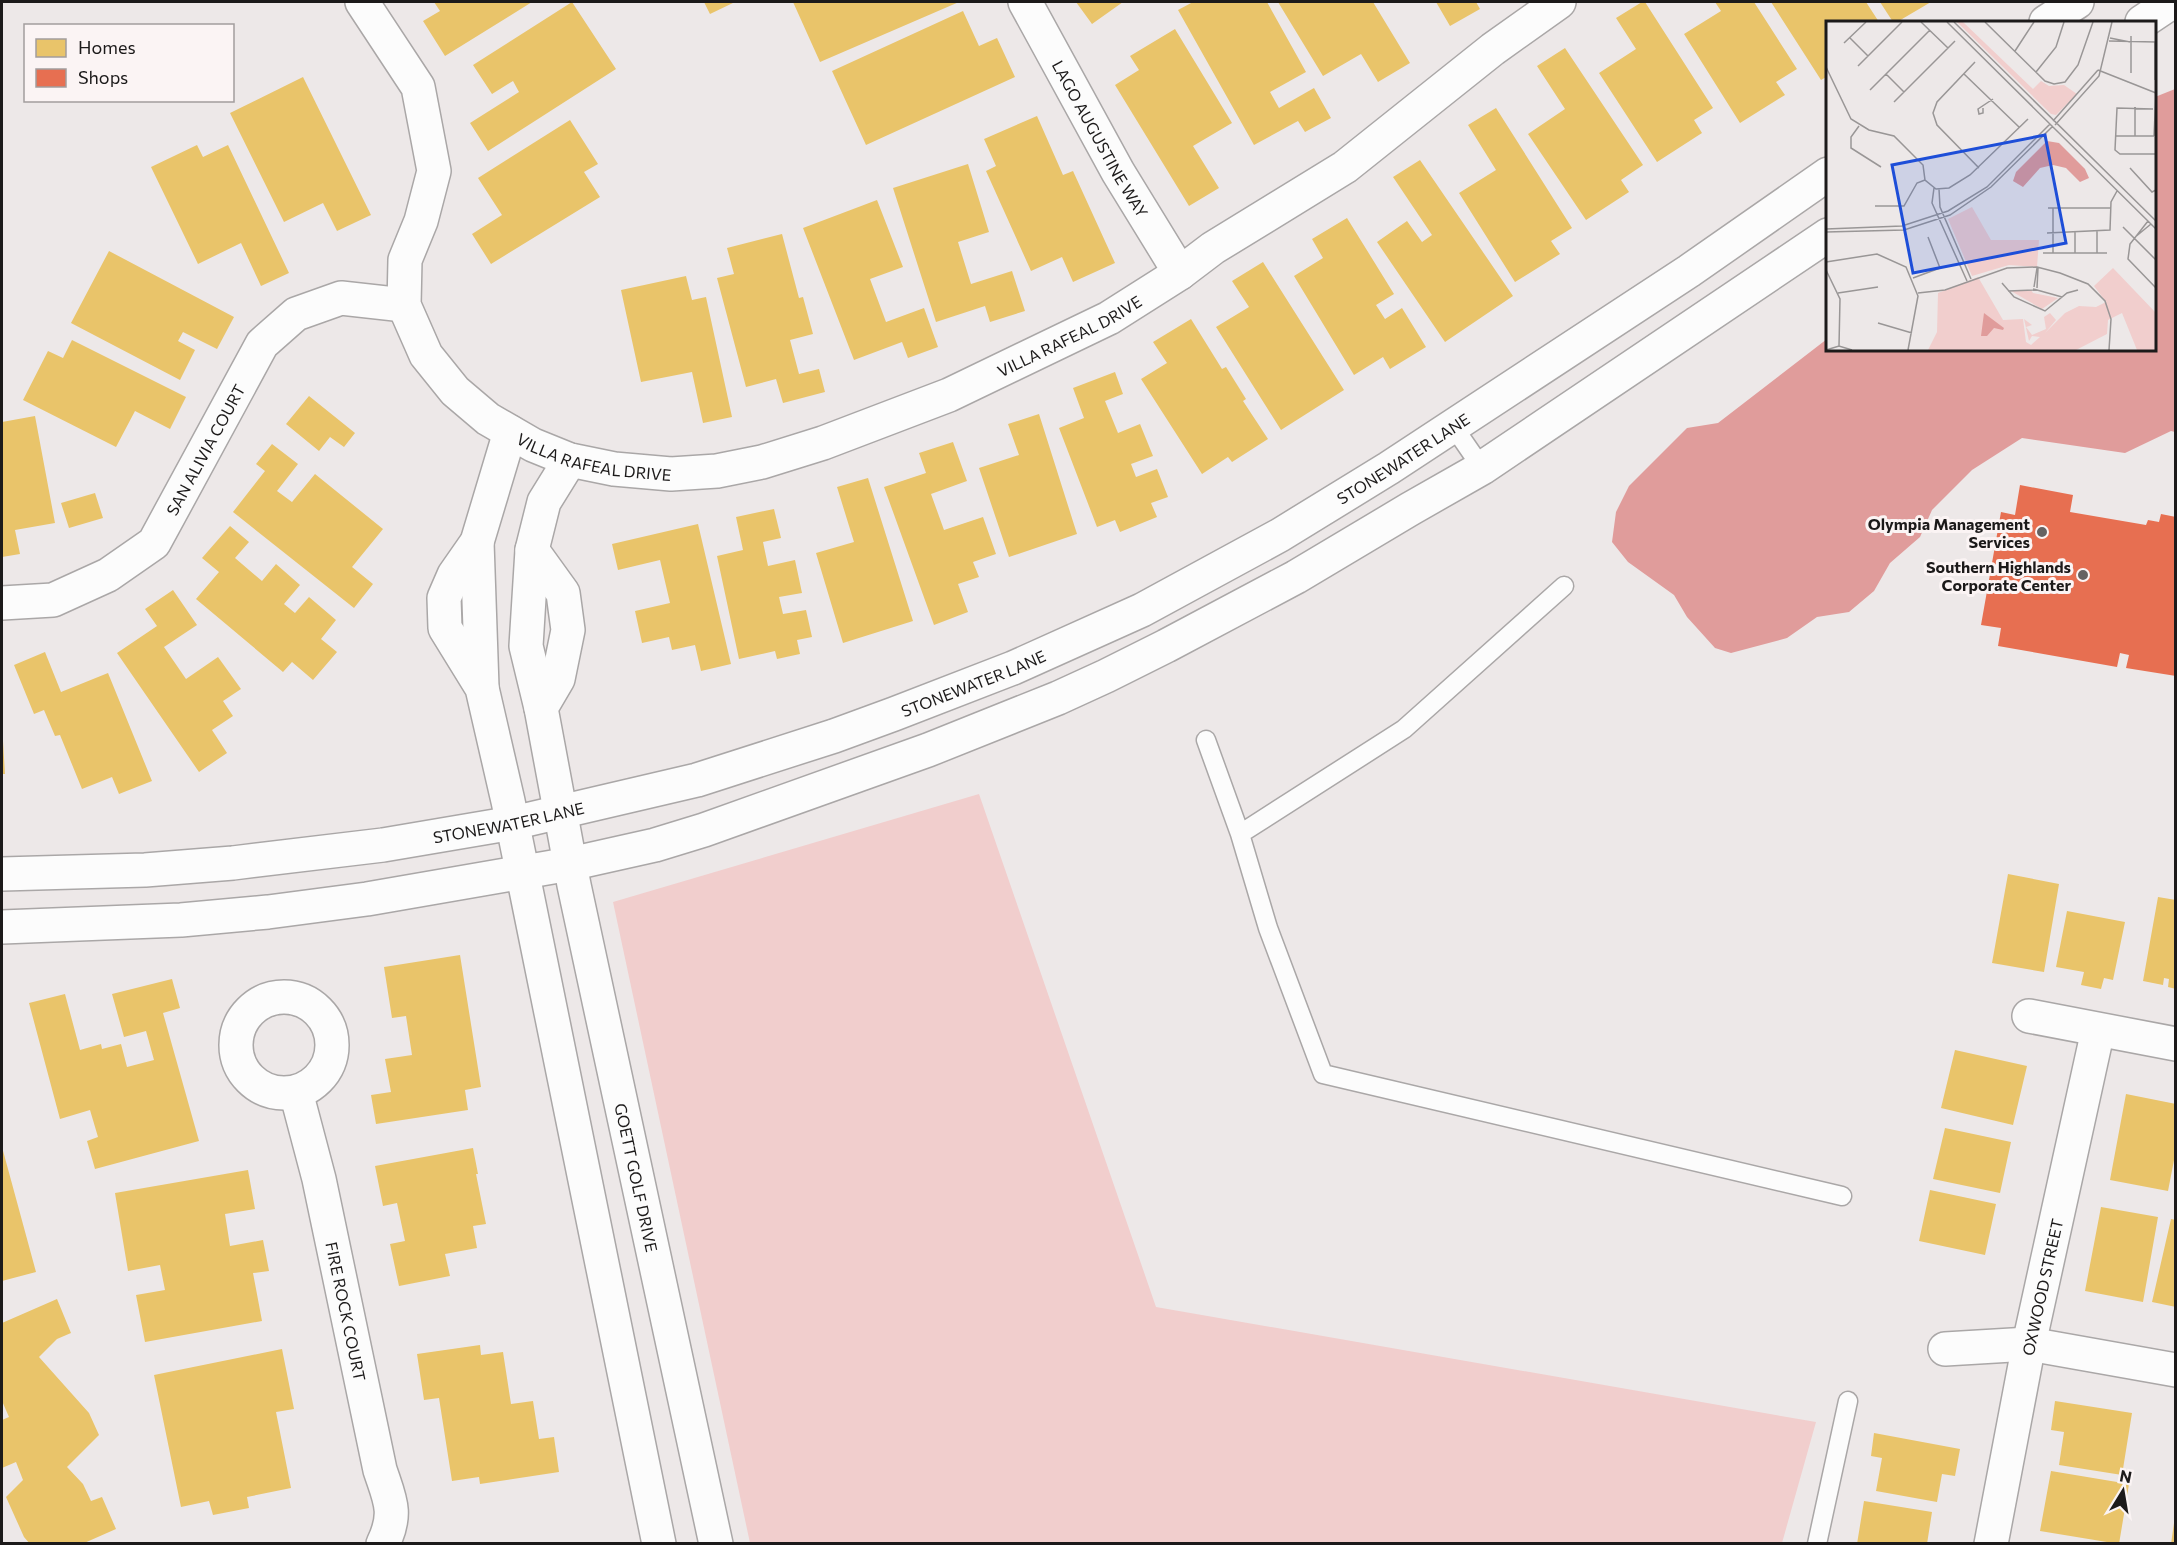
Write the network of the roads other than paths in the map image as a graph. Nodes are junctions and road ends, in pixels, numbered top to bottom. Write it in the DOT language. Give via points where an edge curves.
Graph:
graph roads {
  1 [pos="362,2"];
  2 [pos="1025,2"];
  3 [pos="1559,2"];
  4 [pos="2077,2"];
  5 [pos="2172,2"];
  6 [pos="2048,21"];
  7 [pos="2144,21"];
  8 [pos="1826,175"];
  9 [pos="1826,236"];
  10 [pos="1180,273"];
  11 [pos="404,305"];
  12 [pos="1454,426"];
  13 [pos="510,432"];
  14 [pos="570,460"];
  15 [pos="1482,468"];
  16 [pos="1564,586"];
  17 [pos="2,603"];
  18 [pos="1206,740"];
  19 [pos="561,811"];
  20 [pos="513,823"];
  21 [pos="1240,834"];
  22 [pos="570,864"];
  23 [pos="523,872"];
  24 [pos="2,874"];
  25 [pos="2,927"];
  26 [pos="2029,1016"];
  27 [pos="2098,1030"];
  28 [pos="2175,1044"];
  29 [pos="296,1092"];
  30 [pos="1842,1196"];
  31 [pos="2029,1344"];
  32 [pos="1945,1349"];
  33 [pos="2175,1370"];
  34 [pos="1848,1401"];
  35 [pos="387,1537"];
  36 [pos="659,1544"];
  37 [pos="716,1544"];
  38 [pos="1817,1544"];
  39 [pos="1991,1544"];
  1 -- 11 [label="street" via="418,87 434,171 421,221 405,260"];
  2 -- 10 [label="street, LAGO AUGUSTINE WAY" via="1118,172"];
  3 -- 10 [label="street, VILLA RAFEAL DRIVE" via="1493,49 1345,167 1213,248"];
  4 -- 6 [label="street"];
  5 -- 7 [label="street"];
  8 -- 12 [label="street, STONEWATER LANE" via="1689,271"];
  9 -- 15 [label="street"];
  10 -- 14 [label="street, VILLA RAFEAL DRIVE" via="1109,318 1028,358 949,395 824,443 762,462 705,471 660,473"];
  11 -- 13 [label="street, VILLA RAFEAL DRIVE" via="426,355 455,391"];
  11 -- 17 [label="street, SAN ALIVIA COURT" via="341,298 296,314 262,344 154,543 108,575 53,600"];
  12 -- 15 [label="lane"];
  12 -- 19 [label="street, STONEWATER LANE" via="1324,509 1197,582 1013,668 769,758 697,780"];
  13 -- 14 [label="street, VILLA RAFEAL DRIVE"];
  13 -- 20 [label="street" via="477,542 482,688"];
  14 -- 19 [label="street, GOETT GOLF DRIVE" via="544,502 532,550 526,646"];
  15 -- 22 [label="street" via="1226,615 1058,698 784,803 655,845"];
  16 -- 21 [label="lane" via="1404,729"];
  18 -- 21 [label="lane"];
  19 -- 20 [label="street, STONEWATER LANE"];
  19 -- 22 [label="street, GOETT GOLF DRIVE"];
  20 -- 23 [label="street"];
  20 -- 24 [label="street, STONEWATER LANE" via="383,845 233,863"];
  21 -- 30 [label="lane" via="1268,928 1323,1074"];
  22 -- 23 [label="street"];
  22 -- 37 [label="street, GOETT GOLF DRIVE"];
  23 -- 25 [label="street" via="268,912 181,920"];
  23 -- 36 [label="street"];
  26 -- 27 [label="street"];
  27 -- 28 [label="street"];
  27 -- 31 [label="street, OXWOOD STREET"];
  29 -- 35 [label="street, FIRE ROCK COURT" via="393,1514"];
  31 -- 32 [label="street"];
  31 -- 33 [label="street"];
  31 -- 39 [label="street, OXWOOD STREET"];
  34 -- 38 [label="lane"];
}
